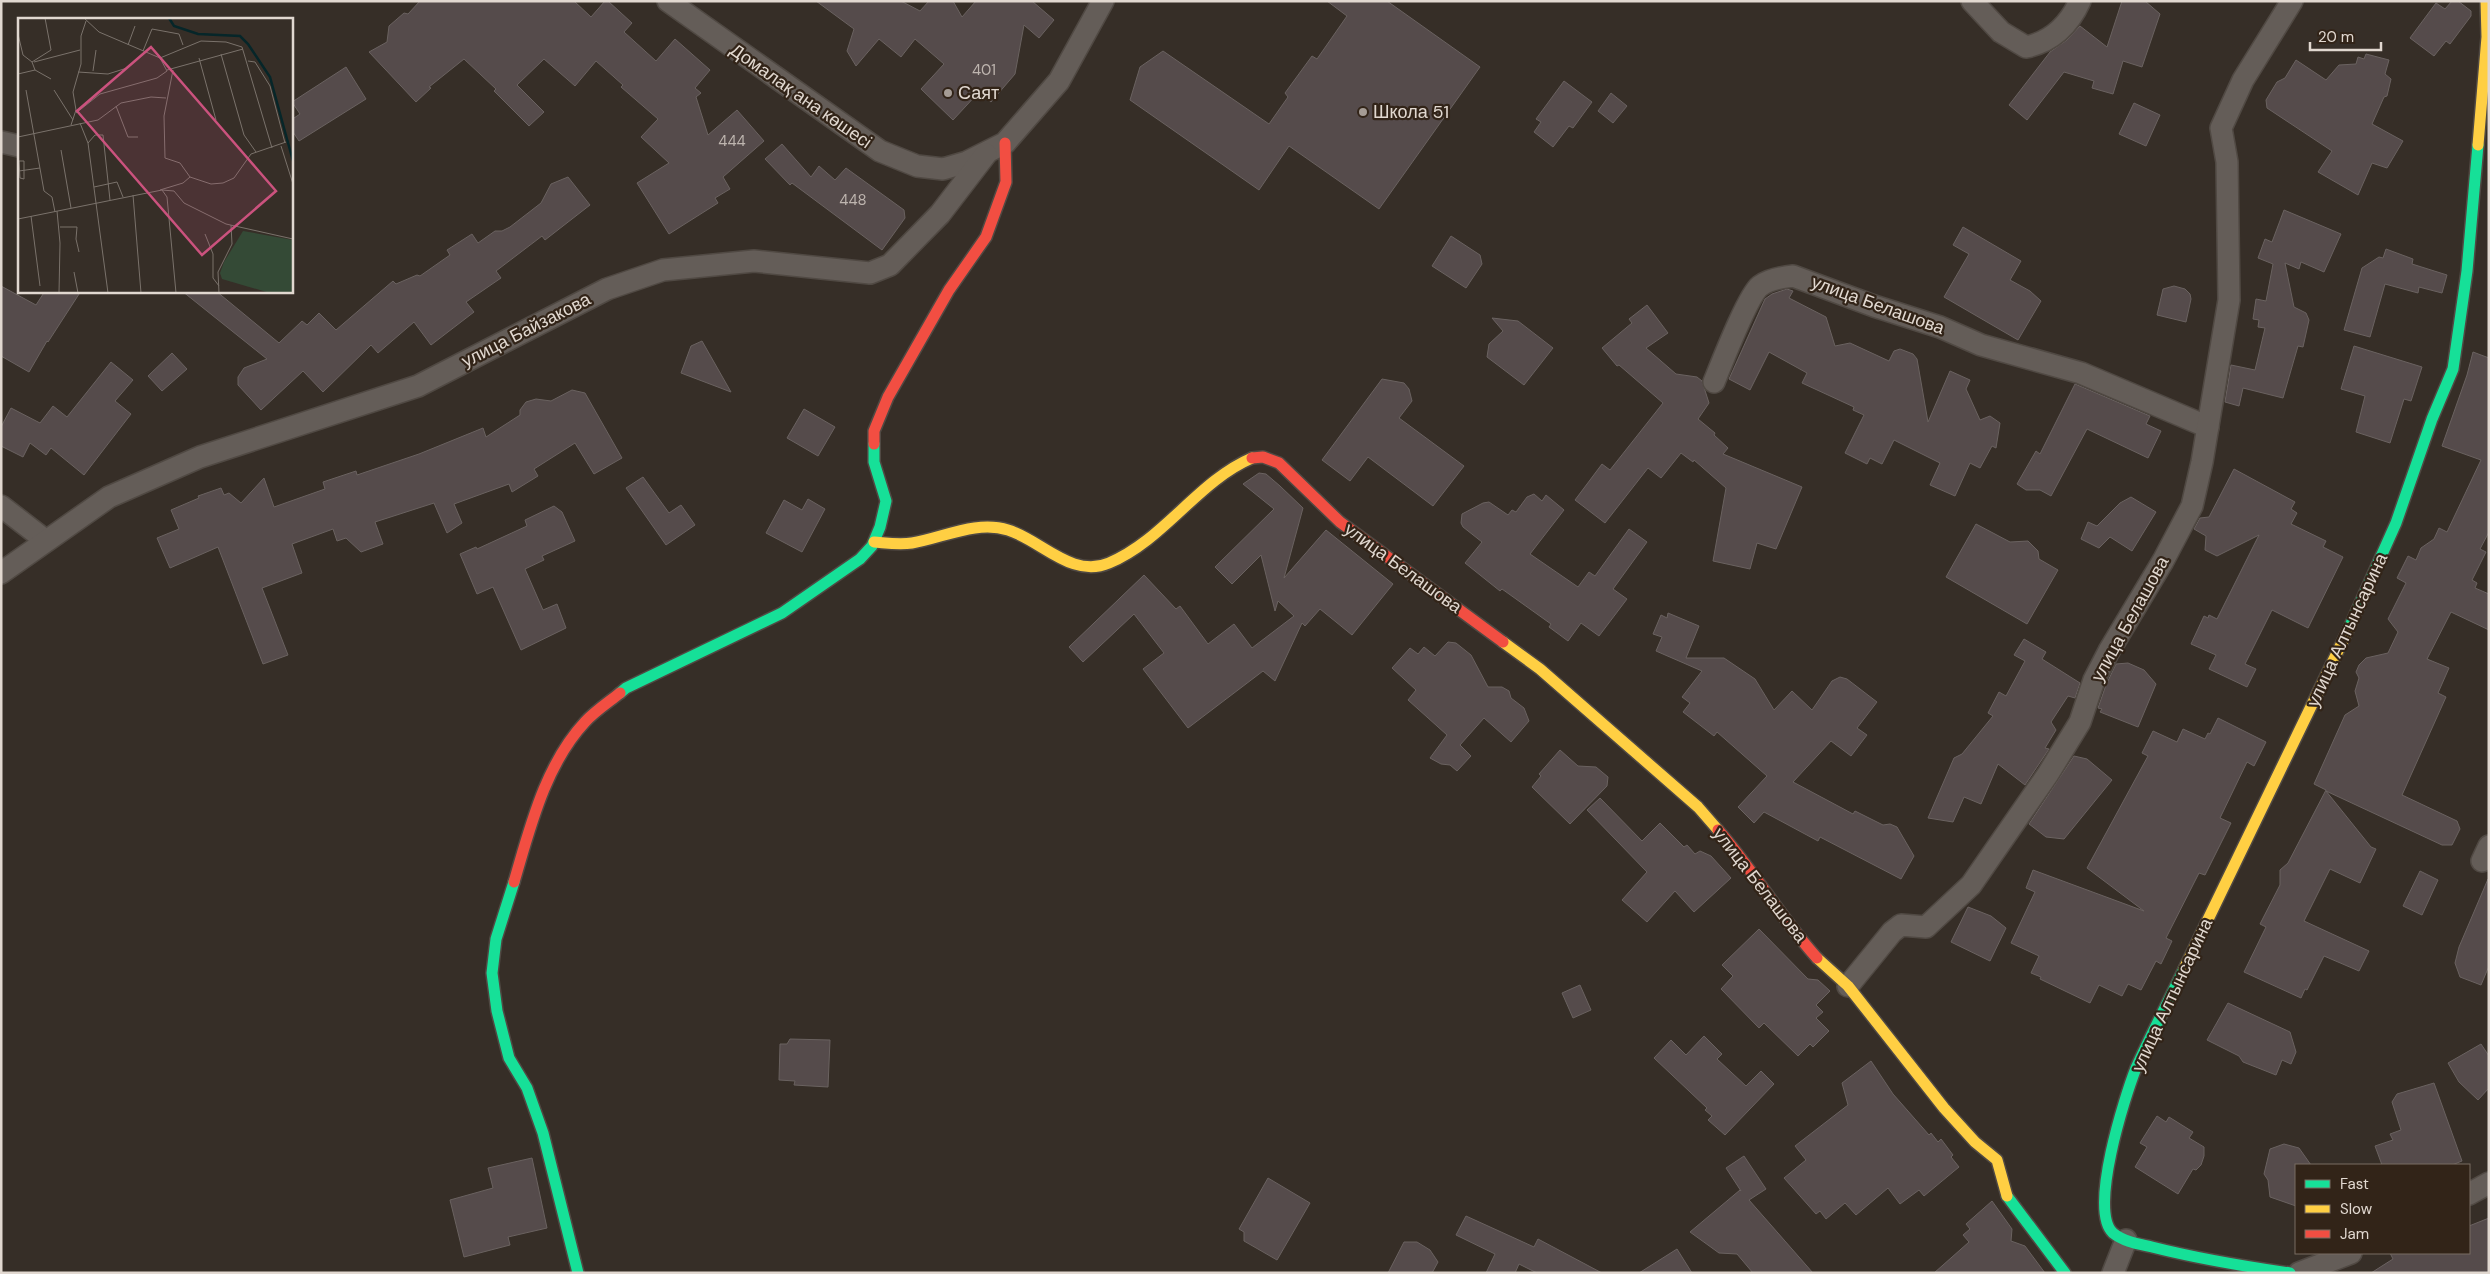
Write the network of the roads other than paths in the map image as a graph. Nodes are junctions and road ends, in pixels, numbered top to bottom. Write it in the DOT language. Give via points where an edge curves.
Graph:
graph roads {
  1 [pos="668,1"];
  2 [pos="1103,1"];
  3 [pos="1972,1"];
  4 [pos="2080,1"];
  5 [pos="2292,1"];
  6 [pos="2486,1"];
  7 [pos="1,142"];
  8 [pos="1005,143"];
  9 [pos="18,146"];
  10 [pos="986,154"];
  11 [pos="943,169"];
  12 [pos="1714,382"];
  13 [pos="2208,427"];
  14 [pos="1,506"];
  15 [pos="45,540"];
  16 [pos="874,542"];
  17 [pos="1,572"];
  18 [pos="1848,986"];
  19 [pos="2489,1182"];
  20 [pos="2470,1193"];
  21 [pos="2118,1234"];
  22 [pos="2348,1254"];
  23 [pos="578,1273"];
  24 [pos="2065,1273"];
  25 [pos="2113,1273"];
  26 [pos="2290,1273"];
  27 [pos="2299,1273"];
  1 -- 11 [label="street, Домалақ ана көшесі" via="880,151 917,166"];
  2 -- 8 [label="street, улица Байзакова" via="1059,81"];
  3 -- 4 [label="street" via="2001,32 2026,47 2056,34"];
  5 -- 13 [label="street, улица Белашова" via="2243,80 2221,128 2228,162 2229,300"];
  6 -- 21 [label="street, улица Алтынсарина" via="2487,37 2468,271 2453,369 2396,522 2362,601 2136,1069 2116,1131 2105,1196 2106,1215"];
  7 -- 9 [label="street"];
  8 -- 10 [label="street, улица Байзакова"];
  8 -- 16 [label="street" via="1006,182 986,237 949,290 888,397 874,431 874,462 886,501"];
  10 -- 11 [label="street, улица Байзакова"];
  10 -- 15 [label="street, улица Байзакова" via="940,214 890,265 870,273 754,261 663,270 607,289 418,386 200,457 109,497"];
  12 -- 13 [label="street, улица Белашова" via="1759,286 1793,276 1940,327 1981,345 2081,373"];
  13 -- 18 [label="street, улица Белашова" via="2192,506 2109,651 2094,680 2080,722 2048,774 1970,885 1926,927 1901,925 1892,932"];
  14 -- 15 [label="street"];
  15 -- 17 [label="street, улица Байзакова"];
  16 -- 18 [label="street, улица Белашова" via="911,542 981,527 1009,530 1045,551 1090,568 1107,564 1133,549 1195,497 1239,466 1256,457 1268,458 1340,522 1540,669 1698,806 1746,862 1791,929"];
  16 -- 23 [label="street" via="860,559 782,613 626,688 585,722 565,748 547,782 496,939 492,973 509,1058 527,1088 543,1133"];
  18 -- 24 [label="street, улица Белашова" via="1944,1108 1975,1142 1997,1160 2005,1194"];
  19 -- 20 [label="street"];
  21 -- 25 [label="street"];
  21 -- 26 [label="street" via="2205,1261"];
  22 -- 27 [label="street"];
}
